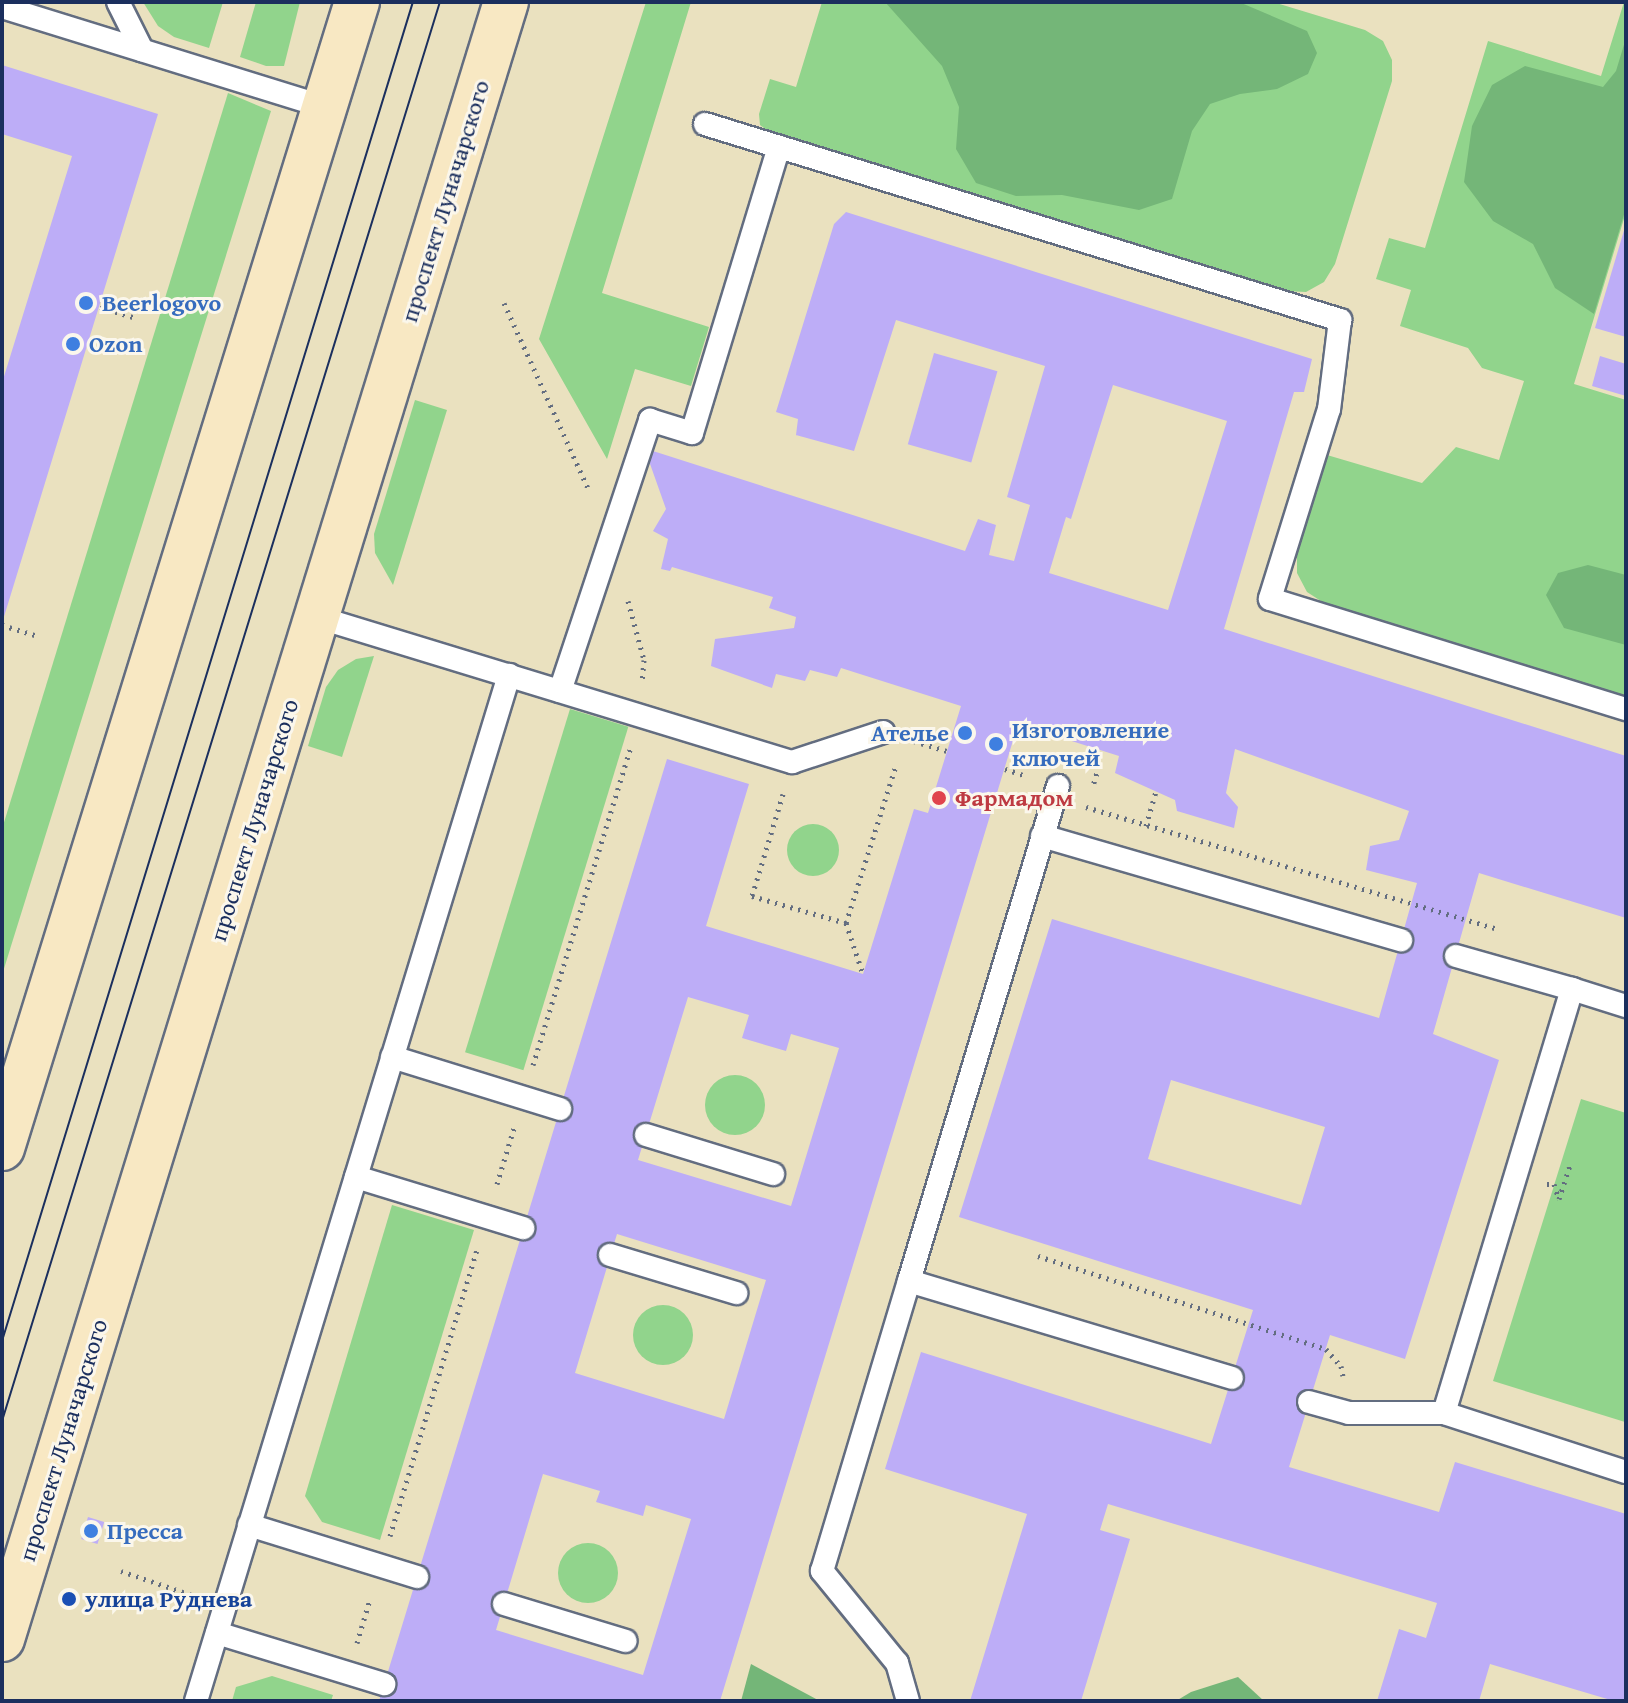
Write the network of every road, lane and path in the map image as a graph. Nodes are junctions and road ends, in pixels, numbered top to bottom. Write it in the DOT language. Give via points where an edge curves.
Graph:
graph roads {
  1 [pos="118,2"];
  2 [pos="357,2"];
  3 [pos="506,2"];
  4 [pos="2,7"];
  5 [pos="142,50"];
  6 [pos="325,107"];
  7 [pos="705,124"];
  8 [pos="779,147"];
  9 [pos="504,303"];
  10 [pos="100,307"];
  11 [pos="137,318"];
  12 [pos="611,540"];
  13 [pos="317,617"];
  14 [pos="2,625"];
  15 [pos="38,636"];
  16 [pos="509,675"];
  17 [pos="560,691"];
  18 [pos="1626,709"];
  19 [pos="640,715"];
  20 [pos="883,732"];
  21 [pos="900,752"];
  22 [pos="792,762"];
  23 [pos="1058,786"];
  24 [pos="1086,808"];
  25 [pos="1042,836"];
  26 [pos="1467,919"];
  27 [pos="846,923"];
  28 [pos="1401,940"];
  29 [pos="1456,956"];
  30 [pos="863,974"];
  31 [pos="1572,989"];
  32 [pos="1626,1006"];
  33 [pos="392,1057"];
  34 [pos="523,1097"];
  35 [pos="560,1109"];
  36 [pos="646,1135"];
  37 [pos="2,1148"];
  38 [pos="1570,1166"];
  39 [pos="773,1174"];
  40 [pos="356,1177"];
  41 [pos="1559,1199"];
  42 [pos="487,1217"];
  43 [pos="523,1228"];
  44 [pos="610,1255"];
  45 [pos="1038,1256"];
  46 [pos="909,1281"];
  47 [pos="736,1293"];
  48 [pos="1326,1349"];
  49 [pos="1232,1378"];
  50 [pos="1309,1402"];
  51 [pos="1444,1413"];
  52 [pos="1626,1472"];
  53 [pos="249,1525"];
  54 [pos="381,1565"];
  55 [pos="121,1571"];
  56 [pos="417,1577"];
  57 [pos="504,1604"];
  58 [pos="225,1606"];
  59 [pos="217,1633"];
  60 [pos="2,1639"];
  61 [pos="626,1641"];
  62 [pos="348,1673"];
  63 [pos="384,1684"];
  64 [pos="196,1701"];
  65 [pos="908,1701"];
  1 -- 5 [label="lane"];
  2 -- 6 [label="main road"];
  3 -- 13 [label="main road, проспект Луначарского"];
  4 -- 5 [label="lane"];
  5 -- 6 [label="lane"];
  6 -- 37 [label="main road"];
  7 -- 8 [label="lane"];
  8 -- 12 [label="lane" via="692,433 650,420"];
  8 -- 18 [label="lane" via="1340,320 1329,409 1270,599"];
  9 -- 12 [label="path"];
  10 -- 11 [label="path"];
  12 -- 17 [label="lane"];
  12 -- 19 [label="path" via="644,660"];
  13 -- 16 [label="lane"];
  13 -- 60 [label="main road, проспект Луначарского"];
  14 -- 15 [label="path"];
  16 -- 17 [label="lane"];
  16 -- 33 [label="lane"];
  17 -- 19 [label="lane"];
  19 -- 22 [label="lane"];
  19 -- 34 [label="path"];
  20 -- 22 [label="lane"];
  21 -- 27 [label="path"];
  22 -- 27 [label="path" via="752,896"];
  23 -- 25 [label="lane"];
  24 -- 26 [label="path"];
  25 -- 28 [label="lane"];
  25 -- 46 [label="lane"];
  27 -- 30 [label="path"];
  29 -- 31 [label="lane"];
  31 -- 32 [label="lane"];
  31 -- 51 [label="lane"];
  33 -- 34 [label="lane"];
  33 -- 40 [label="lane"];
  34 -- 35 [label="lane"];
  34 -- 42 [label="path"];
  36 -- 39 [label="lane"];
  38 -- 41 [label="path"];
  40 -- 42 [label="lane"];
  40 -- 53 [label="lane"];
  42 -- 43 [label="lane"];
  42 -- 54 [label="path"];
  44 -- 47 [label="lane"];
  45 -- 48 [label="path"];
  46 -- 49 [label="lane"];
  46 -- 65 [label="lane" via="822,1571 897,1663"];
  50 -- 51 [label="lane" via="1349,1413"];
  51 -- 52 [label="lane"];
  53 -- 54 [label="lane"];
  53 -- 58 [label="lane"];
  54 -- 56 [label="lane"];
  54 -- 62 [label="path"];
  55 -- 58 [label="path"];
  57 -- 61 [label="lane"];
  58 -- 59 [label="lane"];
  59 -- 62 [label="lane"];
  59 -- 64 [label="lane"];
  62 -- 63 [label="lane"];
}
